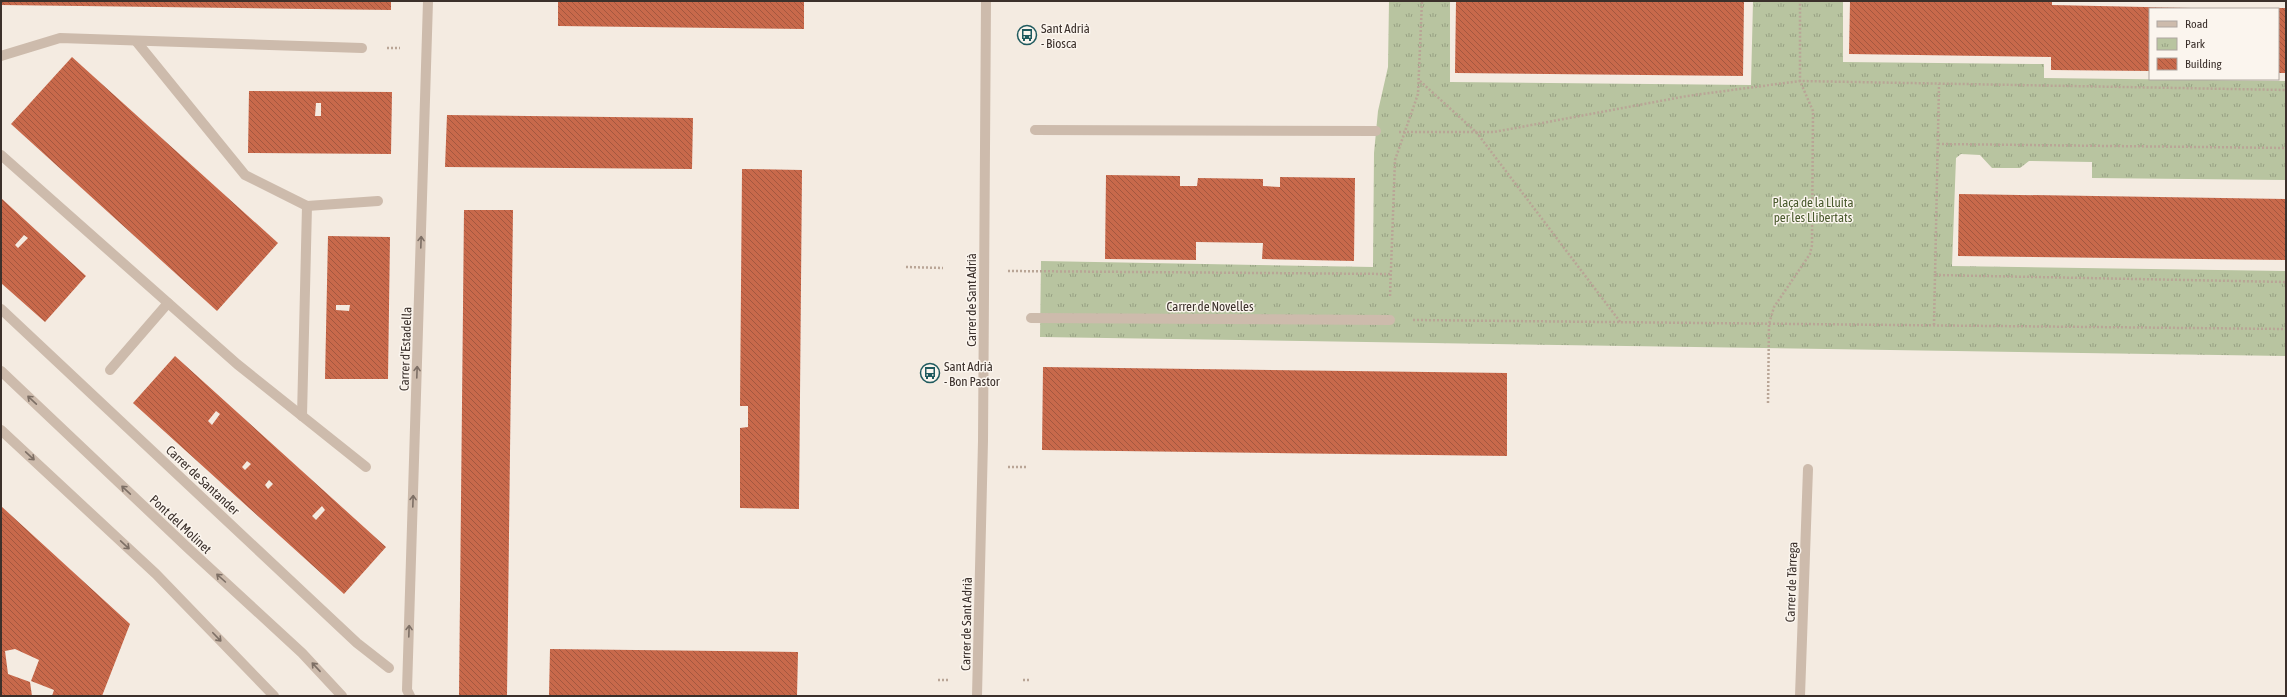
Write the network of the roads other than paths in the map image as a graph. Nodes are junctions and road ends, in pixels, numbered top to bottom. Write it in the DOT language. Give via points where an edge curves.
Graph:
graph roads {
  1 [pos="428,1"];
  2 [pos="986,1"];
  3 [pos="136,41"];
  4 [pos="362,48"];
  5 [pos="1,56"];
  6 [pos="1035,130"];
  7 [pos="1376,131"];
  8 [pos="1,155"];
  9 [pos="378,201"];
  10 [pos="307,206"];
  11 [pos="168,304"];
  12 [pos="1,309"];
  13 [pos="1031,318"];
  14 [pos="1390,320"];
  15 [pos="110,370"];
  16 [pos="1,371"];
  17 [pos="302,416"];
  18 [pos="1,430"];
  19 [pos="366,467"];
  20 [pos="1808,469"];
  21 [pos="389,668"];
  22 [pos="274,696"];
  23 [pos="342,696"];
  24 [pos="410,696"];
  25 [pos="977,696"];
  26 [pos="1800,696"];
  24 -- 1 [label="street, Carrer d'Estadella, one-way" via="407,690"];
  2 -- 25 [label="street, Carrer de Sant Adrià" via="983,454"];
  3 -- 4 [label="street"];
  3 -- 5 [label="street" via="60,38"];
  3 -- 10 [label="street" via="245,175"];
  6 -- 7 [label="street"];
  8 -- 11 [label="street"];
  9 -- 10 [label="street"];
  10 -- 17 [label="street"];
  11 -- 15 [label="street"];
  11 -- 17 [label="street"];
  12 -- 21 [label="street, Carrer de Santander" via="357,643"];
  13 -- 14 [label="street, Carrer de Novelles"];
  23 -- 16 [label="street, Pont del Molinet, one-way" via="302,653"];
  17 -- 19 [label="street"];
  18 -- 22 [label="street, one-way" via="156,574"];
  20 -- 26 [label="street, Carrer de Tàrrega"];
}
